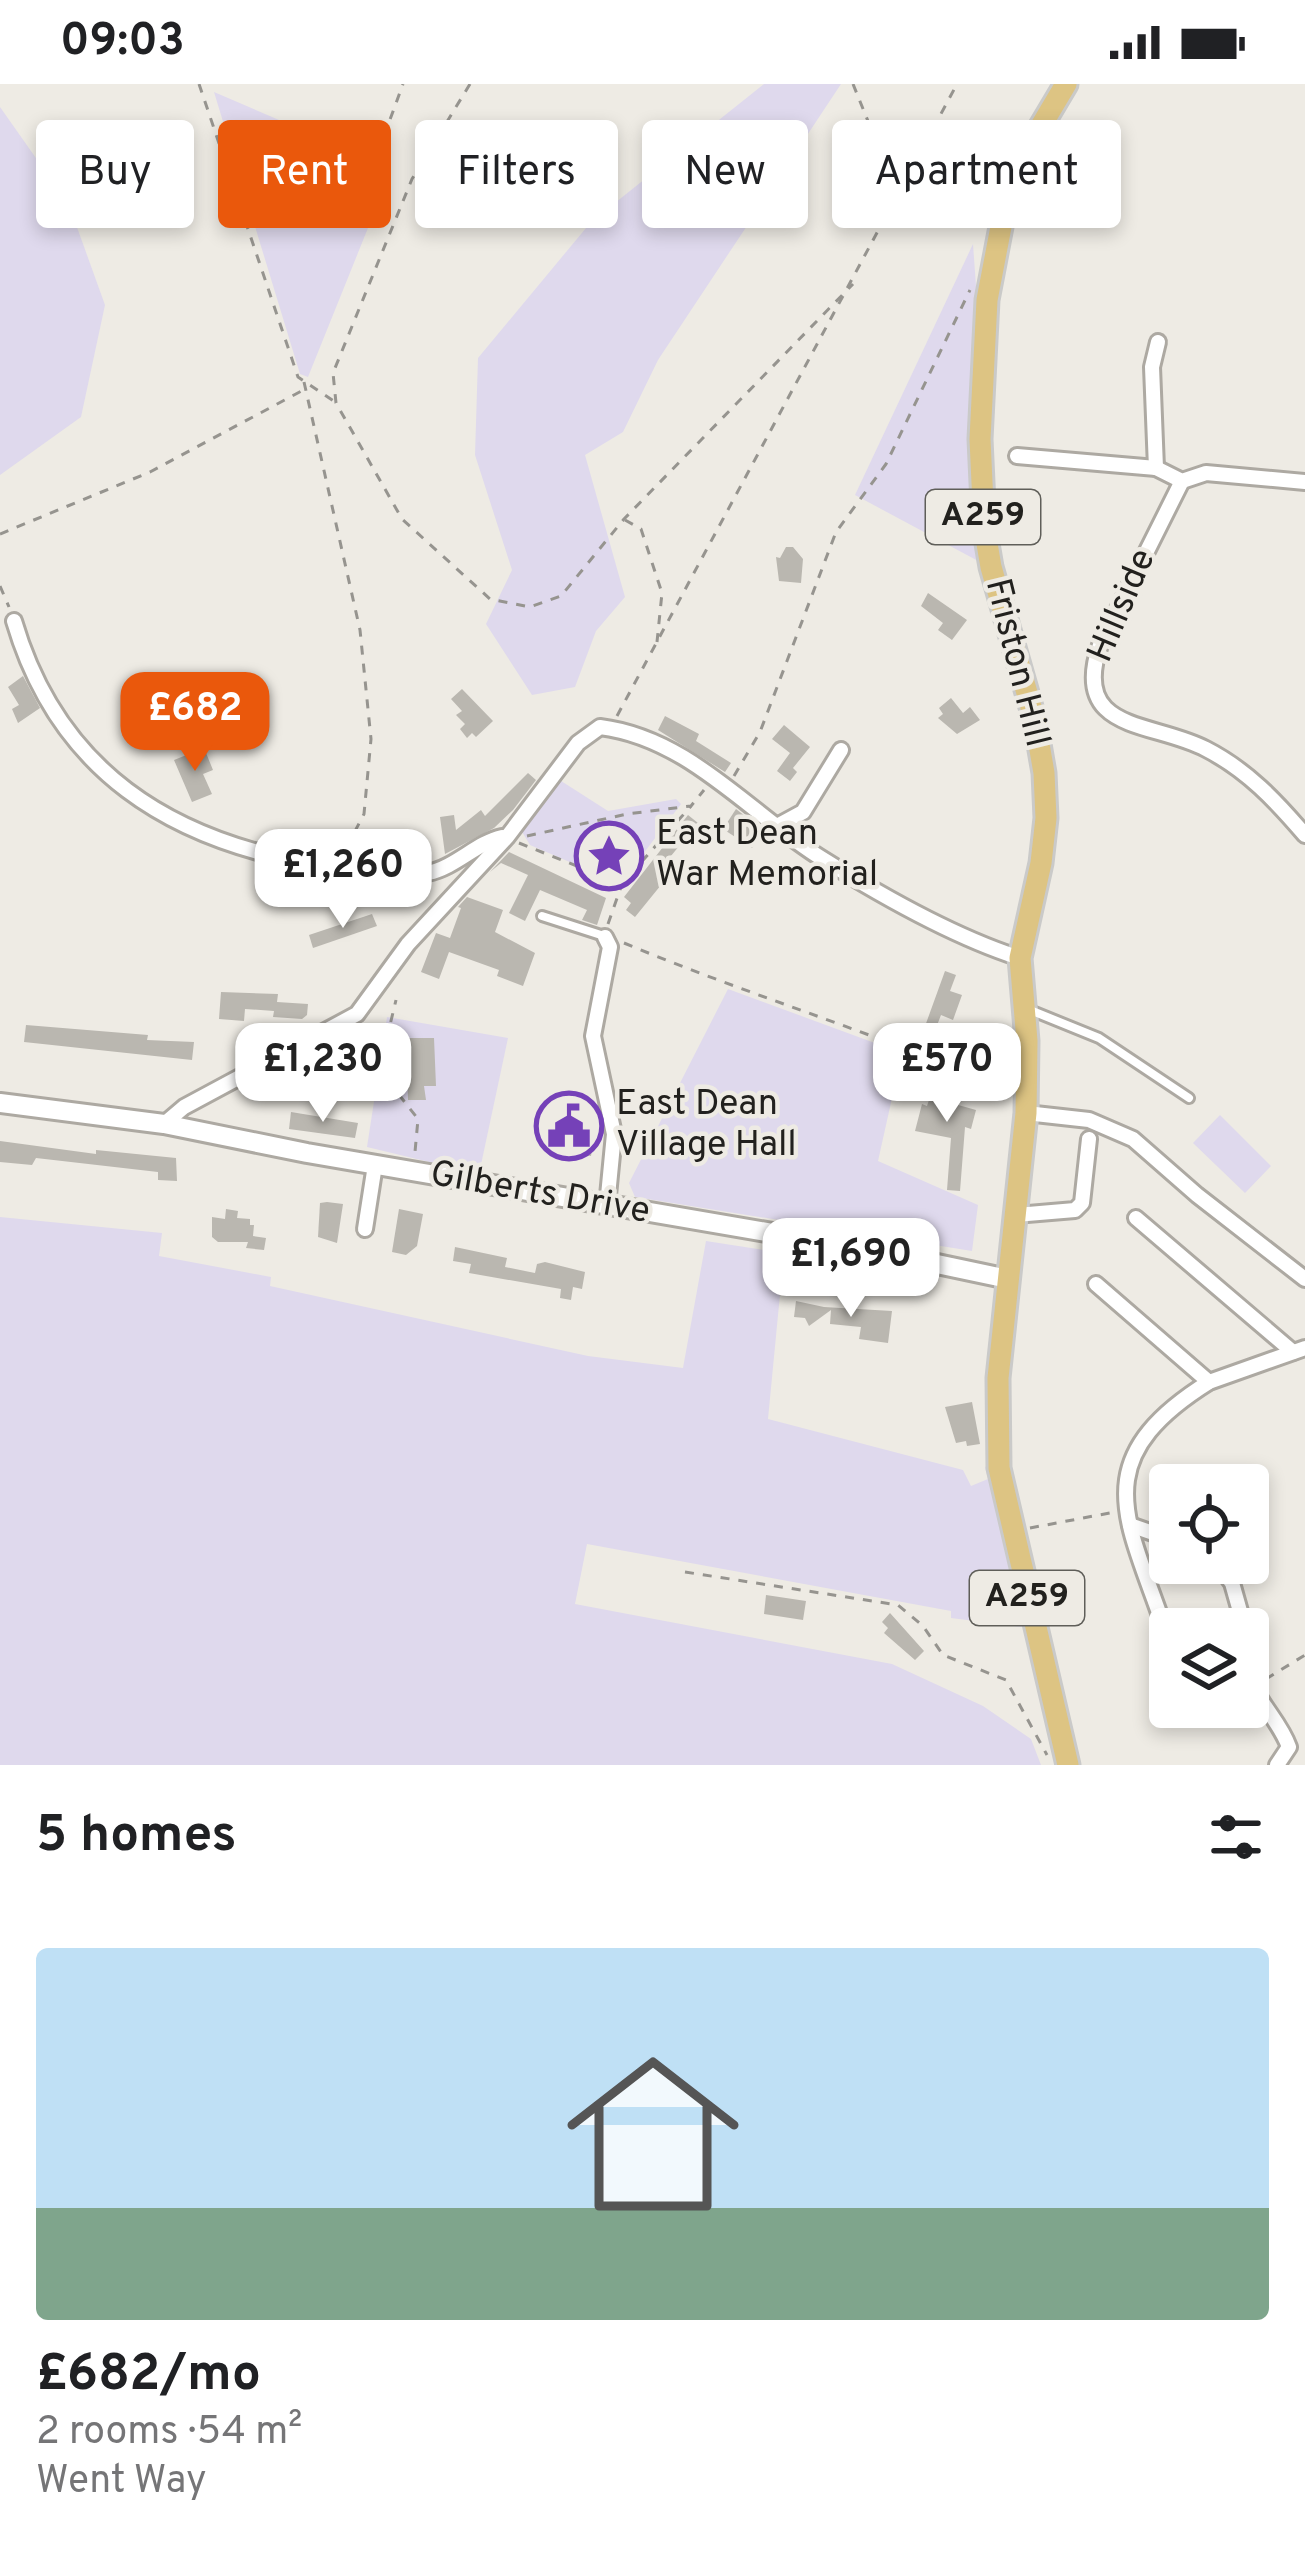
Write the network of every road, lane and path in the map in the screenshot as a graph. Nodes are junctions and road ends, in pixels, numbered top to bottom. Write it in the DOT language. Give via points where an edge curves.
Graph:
graph roads {
  1 [pos="199,84"];
  2 [pos="403,84"];
  3 [pos="470,84"];
  4 [pos="853,84"];
  5 [pos="957,84"];
  6 [pos="1066,84"];
  7 [pos="390,120"];
  8 [pos="868,120"];
  9 [pos="938,120"];
  10 [pos="881,228"];
  11 [pos="975,280"];
  12 [pos="853,284"];
  13 [pos="1158,342"];
  14 [pos="307,388"];
  15 [pos="336,403"];
  16 [pos="1017,456"];
  17 [pos="1156,468"];
  18 [pos="1182,481"];
  19 [pos="1305,482"];
  20 [pos="624,519"];
  21 [pos="0,534"];
  22 [pos="0,586"];
  23 [pos="14,621"];
  24 [pos="657,647"];
  25 [pos="610,728"];
  26 [pos="842,750"];
  27 [pos="720,782"];
  28 [pos="691,806"];
  29 [pos="778,825"];
  30 [pos="1305,835"];
  31 [pos="507,837"];
  32 [pos="335,868"];
  33 [pos="622,884"];
  34 [pos="542,916"];
  35 [pos="605,937"];
  36 [pos="1020,958"];
  37 [pos="396,1000"];
  38 [pos="1024,1008"];
  39 [pos="402,1052"];
  40 [pos="389,1058"];
  41 [pos="1189,1098"];
  42 [pos="0,1103"];
  43 [pos="1026,1104"];
  44 [pos="164,1124"];
  45 [pos="1089,1139"];
  46 [pos="375,1166"];
  47 [pos="413,1172"];
  48 [pos="607,1206"];
  49 [pos="1015,1215"];
  50 [pos="1136,1217"];
  51 [pos="365,1228"];
  52 [pos="1008,1279"];
  53 [pos="1305,1280"];
  54 [pos="1096,1284"];
  55 [pos="1299,1350"];
  56 [pos="1209,1382"];
  57 [pos="1129,1518"];
  58 [pos="1149,1528"];
  59 [pos="1011,1532"];
  60 [pos="685,1572"];
  61 [pos="1158,1608"];
  62 [pos="1305,1655"];
  63 [pos="1269,1677"];
  64 [pos="1269,1713"];
  65 [pos="1052,1765"];
  66 [pos="1068,1765"];
  67 [pos="1276,1765"];
  1 -- 14 [label="path"];
  2 -- 7 [label="path"];
  3 -- 15 [label="path" via="412,179 333,373"];
  4 -- 8 [label="path"];
  5 -- 9 [label="path"];
  6 -- 36 [label="main road, Friston Hill / A259" via="1009,196 984,343 984,526 1044,773 1041,862"];
  10 -- 12 [label="path"];
  11 -- 27 [label="path" via="886,464 836,532 760,732"];
  12 -- 20 [label="path"];
  12 -- 24 [label="path"];
  13 -- 17 [label="street"];
  14 -- 15 [label="path"];
  14 -- 21 [label="path" via="150,472"];
  14 -- 32 [label="path" via="360,630 371,739 364,814"];
  15 -- 20 [label="path" via="402,519 490,598 530,607 561,596"];
  16 -- 17 [label="street"];
  17 -- 18 [label="street"];
  18 -- 19 [label="street" via="1206,473"];
  18 -- 30 [label="street, Hillside" via="1100,645 1096,697 1119,720 1230,763"];
  20 -- 24 [label="path" via="641,529 662,593"];
  22 -- 23 [label="path"];
  23 -- 32 [label="street" via="68,734 105,775 194,832"];
  24 -- 25 [label="path"];
  25 -- 27 [label="street" via="684,757"];
  25 -- 31 [label="street" via="578,742"];
  26 -- 29 [label="street" via="803,812"];
  27 -- 28 [label="path"];
  27 -- 29 [label="street"];
  28 -- 31 [label="path"];
  28 -- 33 [label="path"];
  29 -- 36 [label="street" via="819,857"];
  31 -- 32 [label="street" via="428,873"];
  31 -- 33 [label="path"];
  31 -- 44 [label="street" via="408,944 357,1014"];
  33 -- 35 [label="path"];
  34 -- 35 [label="lane"];
  35 -- 43 [label="path"];
  35 -- 48 [label="street" via="610,946 593,1036 614,1134"];
  36 -- 38 [label="main road, Friston Hill / A259"];
  37 -- 40 [label="path"];
  38 -- 41 [label="lane" via="1099,1038"];
  38 -- 43 [label="main road, Friston Hill / A259"];
  39 -- 40 [label="path"];
  40 -- 47 [label="path" via="400,1096 418,1119"];
  42 -- 44 [label="street, Gilberts Drive"];
  43 -- 49 [label="main road, A259"];
  43 -- 53 [label="street" via="1133,1139"];
  44 -- 46 [label="street, Gilberts Drive"];
  45 -- 49 [label="street" via="1082,1203"];
  46 -- 47 [label="street, Gilberts Drive"];
  46 -- 51 [label="street"];
  47 -- 48 [label="street, Gilberts Drive"];
  48 -- 52 [label="street, Gilberts Drive"];
  49 -- 52 [label="main road, A259"];
  50 -- 55 [label="street"];
  52 -- 59 [label="main road, A259" via="996,1429"];
  54 -- 56 [label="street"];
  55 -- 56 [label="street"];
  56 -- 57 [label="street" via="1141,1438 1125,1481"];
  57 -- 58 [label="street"];
  57 -- 59 [label="path"];
  57 -- 61 [label="street"];
  59 -- 66 [label="main road, A259"];
  60 -- 65 [label="path" via="898,1606 943,1655 1006,1680"];
  62 -- 63 [label="path"];
  64 -- 67 [label="street" via="1288,1747"];
}
